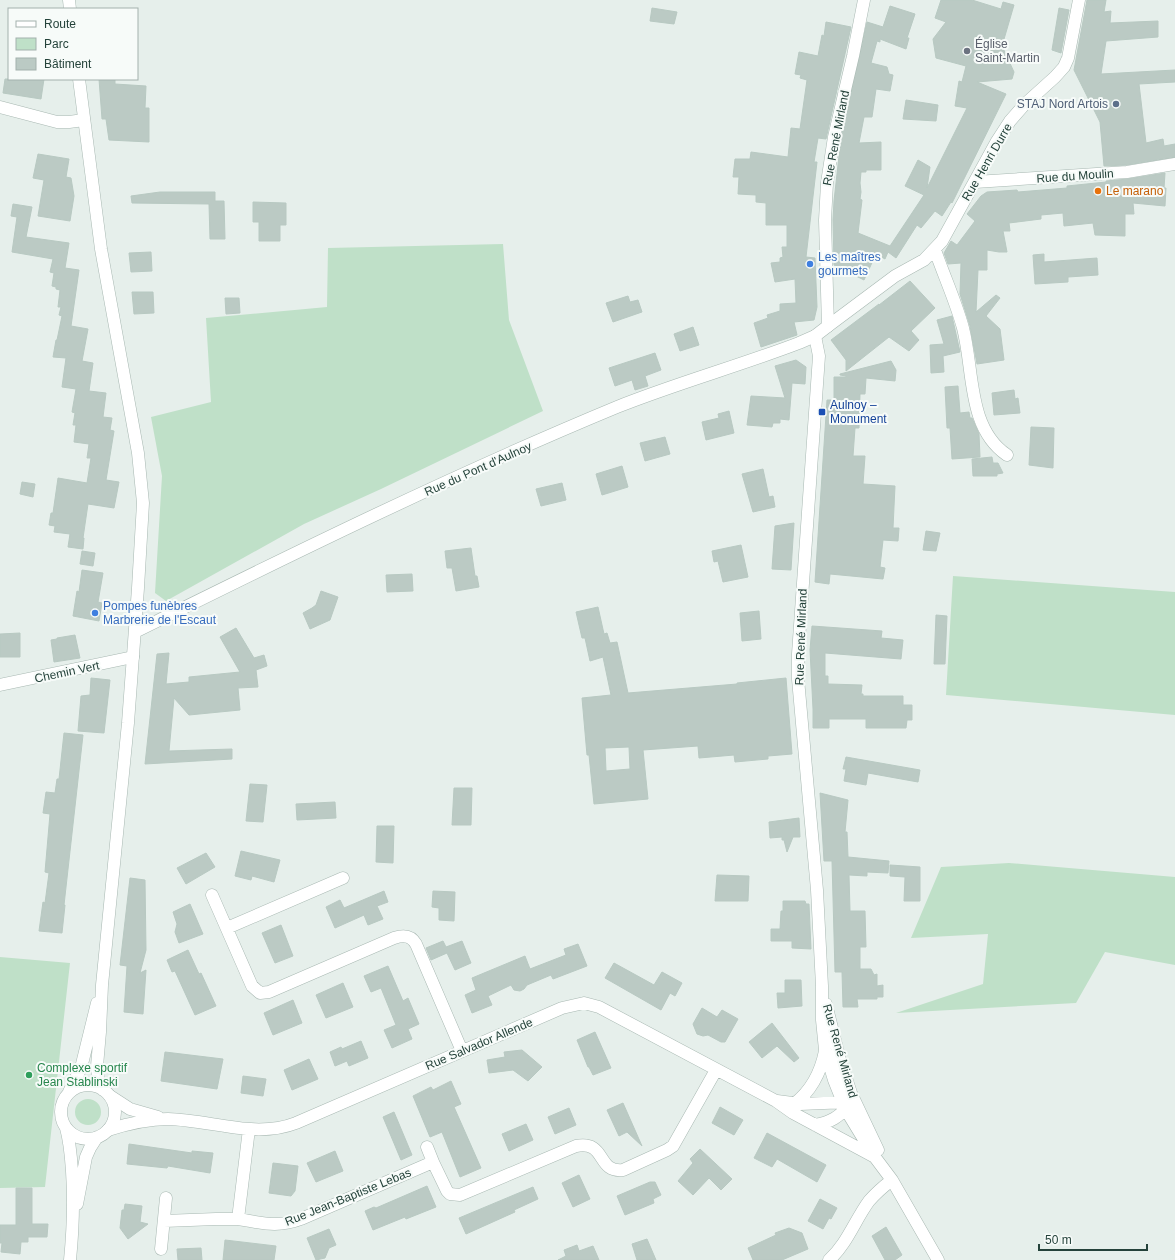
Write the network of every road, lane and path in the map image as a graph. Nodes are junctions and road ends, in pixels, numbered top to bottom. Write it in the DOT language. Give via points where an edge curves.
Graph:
graph roads {
  1 [pos="864,0"];
  2 [pos="1080,0"];
  3 [pos="79,80"];
  4 [pos="0,108"];
  5 [pos="84,120"];
  6 [pos="1175,164"];
  7 [pos="975,182"];
  8 [pos="935,250"];
  9 [pos="828,326"];
  10 [pos="815,336"];
  11 [pos="1008,455"];
  12 [pos="135,632"];
  13 [pos="133,657"];
  14 [pos="0,685"];
  15 [pos="343,878"];
  16 [pos="212,895"];
  17 [pos="227,928"];
  18 [pos="102,985"];
  19 [pos="822,986"];
  20 [pos="826,1050"];
  21 [pos="462,1051"];
  22 [pos="716,1070"];
  23 [pos="106,1093"];
  24 [pos="68,1094"];
  25 [pos="776,1101"];
  26 [pos="794,1104"];
  27 [pos="847,1104"];
  28 [pos="167,1119"];
  29 [pos="814,1125"];
  30 [pos="66,1128"];
  31 [pos="249,1129"];
  32 [pos="108,1130"];
  33 [pos="97,1137"];
  34 [pos="427,1147"];
  35 [pos="874,1156"];
  36 [pos="433,1162"];
  37 [pos="892,1180"];
  38 [pos="166,1198"];
  39 [pos="238,1220"];
  40 [pos="74,1221"];
  41 [pos="164,1221"];
  42 [pos="161,1249"];
  43 [pos="70,1260"];
  44 [pos="829,1260"];
  45 [pos="938,1260"];
  1 -- 9 [label="street, Rue René Mirland" via="834,137 827,184 825,220"];
  2 -- 7 [label="street, Rue Henri Durre" via="1064,67 1024,104 1010,121"];
  3 -- 5 [label="street"];
  4 -- 5 [label="street" via="57,122"];
  5 -- 12 [label="street" via="100,249 138,453 142,490 143,513"];
  6 -- 7 [label="street, Rue du Moulin" via="1131,172"];
  7 -- 8 [label="street, Rue Henri Durre" via="945,237"];
  8 -- 9 [label="street, Rue Henri Durre"];
  8 -- 11 [label="street" via="963,329 978,415 994,443"];
  9 -- 10 [label="street, Rue du Pont d'Aulnoy"];
  10 -- 12 [label="street, Rue du Pont d'Aulnoy" via="660,390 529,446 333,535"];
  10 -- 19 [label="street, Rue René Mirland" via="819,356 798,679 817,890"];
  12 -- 13 [label="street"];
  13 -- 14 [label="street, Chemin Vert"];
  13 -- 18 [label="street"];
  15 -- 17 [label="street"];
  16 -- 17 [label="street"];
  17 -- 21 [label="street" via="252,986 257,992 263,993 394,938 409,937 416,944"];
  18 -- 23 [label="street" via="97,1070 98,1079"];
  18 -- 24 [label="street" via="81,1068"];
  19 -- 20 [label="street, Rue René Mirland" via="822,1020"];
  19 -- 27 [label="street, Rue René Mirland" via="840,1060"];
  20 -- 26 [label="street, Rue René Mirland" via="808,1090"];
  20 -- 27 [label="street, Rue René Mirland" via="834,1080"];
  21 -- 22 [label="street, Rue Salvador Allende" via="567,1006 584,1004 599,1007"];
  21 -- 31 [label="street, Rue Salvador Allende" via="289,1126 268,1130"];
  22 -- 25 [label="street, Rue Salvador Allende"];
  22 -- 36 [label="street" via="673,1146 623,1170 609,1167 596,1149 582,1145 455,1195 447,1191"];
  23 -- 24 [label="street" via="94,1086 83,1086"];
  23 -- 28 [label="street" via="136,1111"];
  23 -- 32 [label="street" via="114,1106 115,1114"];
  24 -- 30 [label="street" via="61,1111"];
  25 -- 26 [label="street, Rue Salvador Allende"];
  25 -- 29 [label="street, Rue Salvador Allende"];
  26 -- 27 [label="street, Rue Salvador Allende"];
  27 -- 29 [label="street" via="838,1116"];
  27 -- 35 [label="street, Rue René Mirland"];
  27 -- 37 [label="street, Rue René Mirland" via="883,1159"];
  28 -- 31 [label="street, Rue Salvador Allende"];
  28 -- 32 [label="street" via="132,1123"];
  29 -- 35 [label="street, Rue Salvador Allende"];
  30 -- 33 [label="street" via="80,1138"];
  30 -- 40 [label="street" via="70,1145"];
  31 -- 39 [label="street"];
  32 -- 33 [label="street"];
  33 -- 40 [label="street" via="86,1157"];
  34 -- 36 [label="street"];
  35 -- 37 [label="street, Rue René Mirland"];
  36 -- 39 [label="street, Rue Jean-Baptiste Lebas" via="292,1222 271,1224"];
  37 -- 44 [label="street" via="869,1202 846,1240"];
  37 -- 45 [label="street, Rue René Mirland"];
  38 -- 41 [label="street"];
  39 -- 41 [label="street, Rue Jean-Baptiste Lebas"];
  40 -- 43 [label="street"];
  41 -- 42 [label="street"];
}
